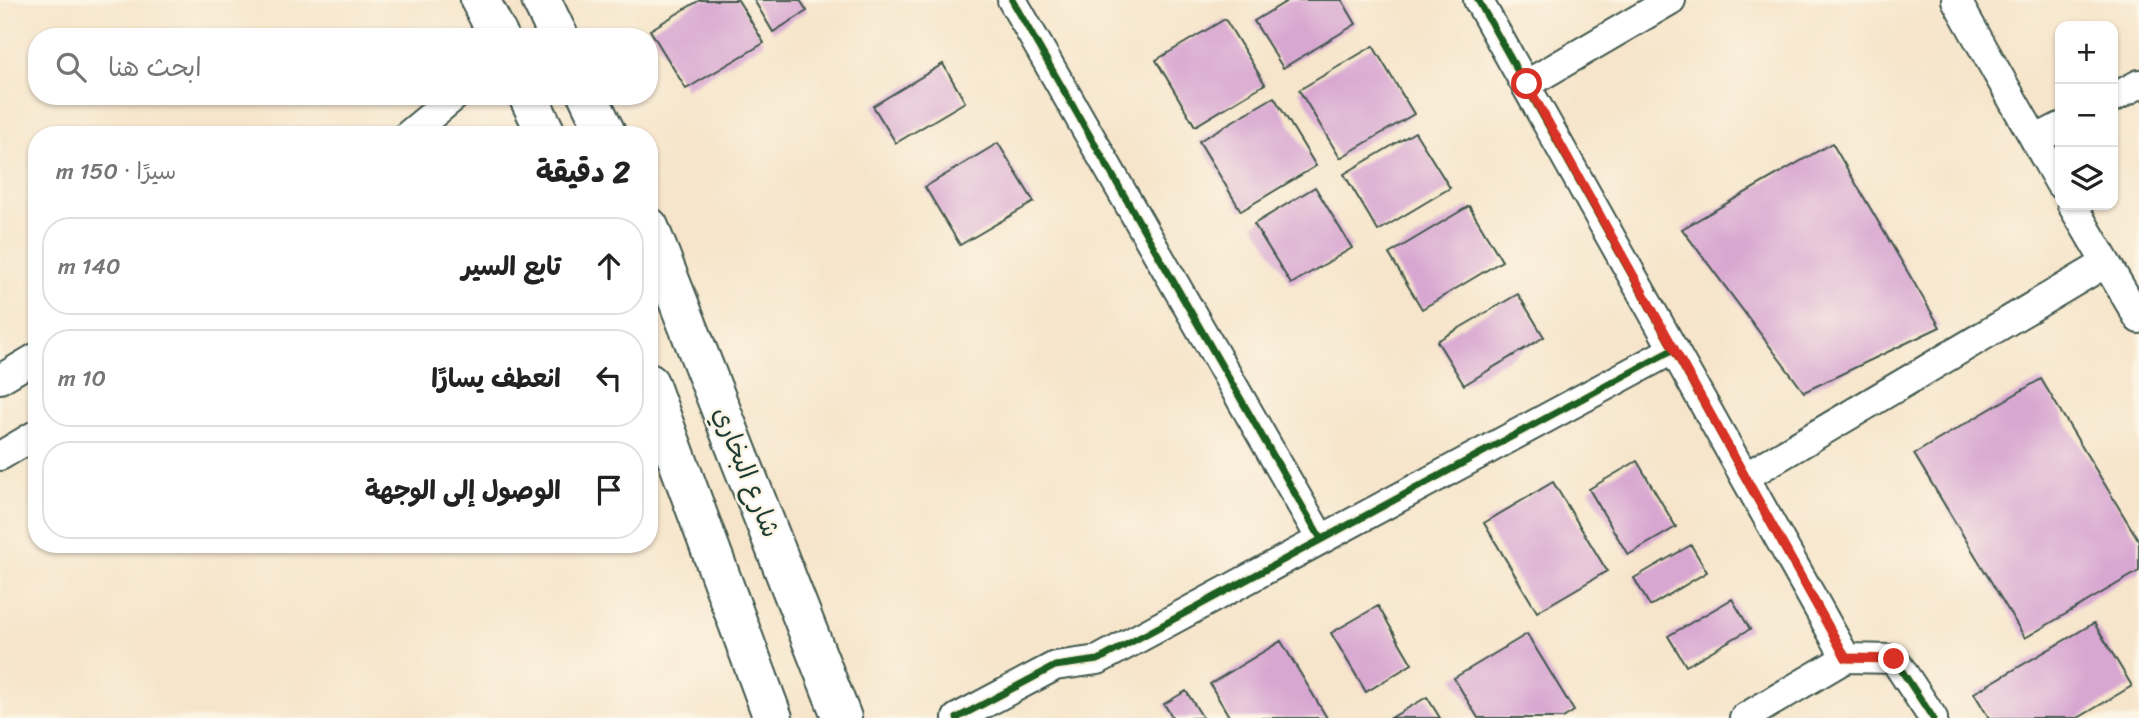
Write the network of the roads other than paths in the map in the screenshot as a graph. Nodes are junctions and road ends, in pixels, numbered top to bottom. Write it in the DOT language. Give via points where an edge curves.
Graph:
graph roads {
  1 [pos="541,0"];
  2 [pos="1012,0"];
  3 [pos="1478,0"];
  4 [pos="1671,0"];
  5 [pos="1956,0"];
  6 [pos="555,28"];
  7 [pos="1527,84"];
  8 [pos="2139,84"];
  9 [pos="2118,95"];
  10 [pos="444,105"];
  11 [pos="532,105"];
  12 [pos="592,105"];
  13 [pos="419,126"];
  14 [pos="543,126"];
  15 [pos="603,126"];
  16 [pos="2055,130"];
  17 [pos="2035,141"];
  18 [pos="2055,175"];
  19 [pos="2075,210"];
  20 [pos="658,250"];
  21 [pos="2106,263"];
  22 [pos="2139,319"];
  23 [pos="1674,349"];
  24 [pos="28,362"];
  25 [pos="0,379"];
  26 [pos="658,407"];
  27 [pos="28,439"];
  28 [pos="0,456"];
  29 [pos="1745,477"];
  30 [pos="1321,539"];
  31 [pos="1846,658"];
  32 [pos="774,718"];
  33 [pos="842,718"];
  34 [pos="957,718"];
  35 [pos="1744,718"];
  36 [pos="1933,718"];
  1 -- 6 [label="main road"];
  2 -- 30 [label="street"];
  3 -- 7 [label="street"];
  4 -- 7 [label="street"];
  5 -- 17 [label="street"];
  7 -- 23 [label="street"];
  8 -- 9 [label="street"];
  10 -- 13 [label="street"];
  11 -- 14 [label="main road"];
  12 -- 15 [label="main road"];
  16 -- 17 [label="street"];
  17 -- 18 [label="street"];
  19 -- 21 [label="street"];
  20 -- 33 [label="main road, شارع البخاري"];
  21 -- 22 [label="street"];
  21 -- 29 [label="street"];
  23 -- 29 [label="street"];
  23 -- 30 [label="street"];
  24 -- 25 [label="street"];
  26 -- 32 [label="main road"];
  27 -- 28 [label="street"];
  29 -- 31 [label="street"];
  30 -- 34 [label="street" via="1098,660 1055,666"];
  31 -- 35 [label="street"];
  31 -- 36 [label="street" via="1894,659"];
}
